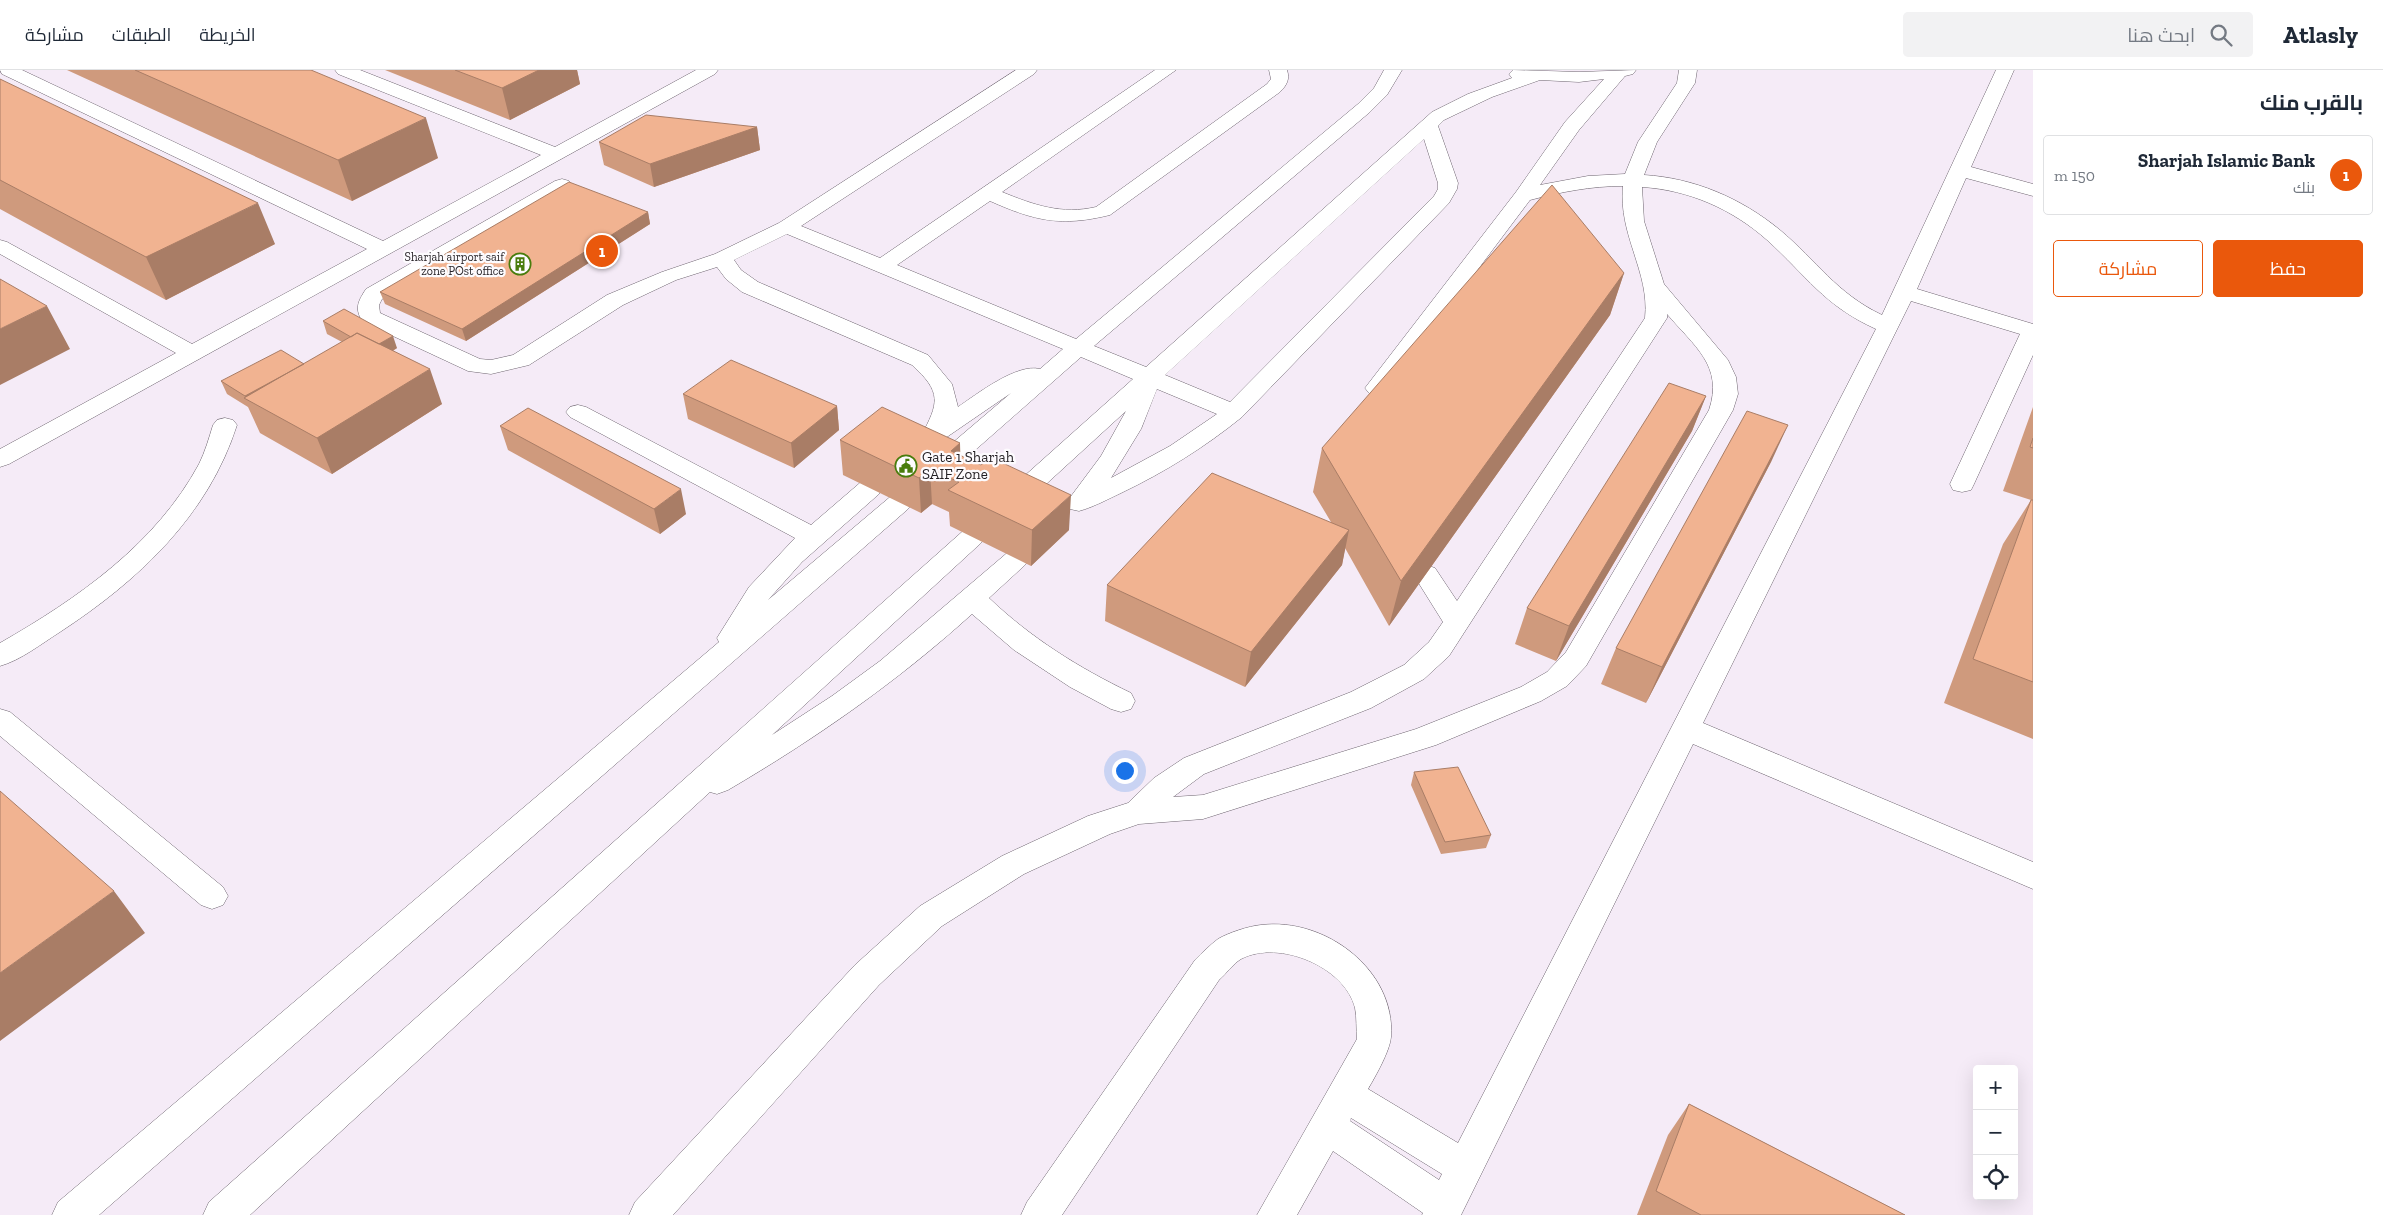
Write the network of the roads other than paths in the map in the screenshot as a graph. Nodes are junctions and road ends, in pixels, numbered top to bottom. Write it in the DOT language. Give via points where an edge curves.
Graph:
graph roads {
  1 [pos="8,70"];
  2 [pos="344,70"];
  3 [pos="674,70"];
  4 [pos="1028,70"];
  5 [pos="1167,70"];
  6 [pos="1278,70"];
  7 [pos="1393,70"];
  8 [pos="1688,70"];
  9 [pos="2005,70"];
  10 [pos="1496,71"];
  11 [pos="1623,71"];
  12 [pos="702,74"];
  13 [pos="1536,76"];
  14 [pos="1429,126"];
  15 [pos="556,154"];
  16 [pos="1960,170"];
  17 [pos="1632,179"];
  18 [pos="562,185"];
  19 [pos="2033,190"];
  20 [pos="988,194"];
  21 [pos="1523,196"];
  22 [pos="786,227"];
  23 [pos="0,246"];
  24 [pos="384,249"];
  25 [pos="722,258"];
  26 [pos="882,266"];
  27 [pos="1655,286"];
  28 [pos="1905,292"];
  29 [pos="1888,326"];
  30 [pos="2033,331"];
  31 [pos="1079,347"];
  32 [pos="192,353"];
  33 [pos="1149,377"];
  34 [pos="1364,406"];
  35 [pos="578,412"];
  36 [pos="1234,412"];
  37 [pos="225,425"];
  38 [pos="0,459"];
  39 [pos="939,468"];
  40 [pos="1962,484"];
  41 [pos="870,488"];
  42 [pos="1011,502"];
  43 [pos="899,503"];
  44 [pos="813,537"];
  45 [pos="972,537"];
  46 [pos="1016,559"];
  47 [pos="1426,574"];
  48 [pos="972,598"];
  49 [pos="1457,623"];
  50 [pos="723,654"];
  51 [pos="0,656"];
  52 [pos="1121,701"];
  53 [pos="2,726"];
  54 [pos="1685,728"];
  55 [pos="672,808"];
  56 [pos="1139,812"];
  57 [pos="2033,876"];
  58 [pos="212,896"];
  59 [pos="1345,1095"];
  60 [pos="1327,1127"];
  61 [pos="1465,1168"];
  62 [pos="1443,1210"];
  63 [pos="71,1215"];
  64 [pos="222,1215"];
  65 [pos="648,1215"];
  66 [pos="1040,1215"];
  67 [pos="1276,1215"];
  1 -- 24 [label="street"];
  2 -- 15 [label="street"];
  3 -- 12 [label="street"];
  4 -- 22 [label="street"];
  5 -- 20 [label="street"];
  6 -- 20 [label="street" via="1278,84 1271,90 1104,211 1068,218 1049,216"];
  7 -- 31 [label="street" via="1381,91 1364,108"];
  8 -- 17 [label="street" via="1686,83 1642,150"];
  9 -- 16 [label="street"];
  10 -- 13 [label="street"];
  11 -- 13 [label="street" via="1579,77"];
  11 -- 21 [label="street" via="1572,126"];
  12 -- 15 [label="street"];
  13 -- 14 [label="street" via="1499,86 1466,100 1438,116"];
  14 -- 33 [label="street"];
  14 -- 36 [label="street" via="1436,152 1448,177 1448,188 1442,199"];
  15 -- 24 [label="street"];
  16 -- 19 [label="street"];
  16 -- 28 [label="street"];
  17 -- 21 [label="street" via="1554,185"];
  17 -- 27 [label="street" via="1634,218"];
  17 -- 29 [label="street" via="1674,184 1714,196 1749,214 1836,298"];
  18 -- 25 [label="street" via="374,294 368,302 367,310 371,317 476,366 506,365 521,360 615,300 669,276"];
  20 -- 26 [label="street"];
  21 -- 34 [label="street"];
  22 -- 25 [label="street"];
  22 -- 26 [label="street"];
  23 -- 32 [label="street"];
  24 -- 32 [label="street"];
  25 -- 31 [label="street" via="737,279 750,288 920,360 934,372 945,392 945,414 925,442 994,393"];
  26 -- 31 [label="street"];
  27 -- 49 [label="street" via="1656,318 1648,333"];
  27 -- 56 [label="street" via="1717,360 1725,377 1726,394 1721,410 1576,659 1557,678 1531,694 1457,725 1203,807"];
  28 -- 29 [label="street"];
  28 -- 30 [label="street"];
  29 -- 54 [label="street"];
  30 -- 40 [label="street"];
  31 -- 33 [label="street"];
  31 -- 39 [label="street"];
  32 -- 38 [label="street"];
  33 -- 36 [label="street"];
  33 -- 36 [label="street" via="1140,410 1122,444 1071,510 1167,460"];
  33 -- 42 [label="street"];
  35 -- 44 [label="street"];
  37 -- 51 [label="street" via="211,464 185,506 147,549 97,593 34,637"];
  41 -- 44 [label="street"];
  43 -- 50 [label="street"];
  44 -- 50 [label="street" via="789,557 763,586 741,618"];
  45 -- 55 [label="street"];
  46 -- 48 [label="street"];
  47 -- 49 [label="street"];
  48 -- 52 [label="street" via="995,621 1052,664"];
  48 -- 55 [label="street" via="912,651 843,704"];
  49 -- 56 [label="street" via="1439,649 1414,672 1361,700 1194,766 1170,781"];
  50 -- 63 [label="street"];
  53 -- 58 [label="street"];
  54 -- 57 [label="street"];
  54 -- 61 [label="street"];
  55 -- 64 [label="street"];
  56 -- 65 [label="street" via="1099,825 1013,865 931,916 867,976"];
  59 -- 60 [label="street"];
  59 -- 61 [label="street"];
  59 -- 66 [label="street" via="1374,1038 1372,1006 1356,977 1329,953 1296,940 1261,939 1230,949 1206,970"];
  60 -- 62 [label="street"];
  60 -- 67 [label="street"];
  61 -- 62 [label="street"];
}
